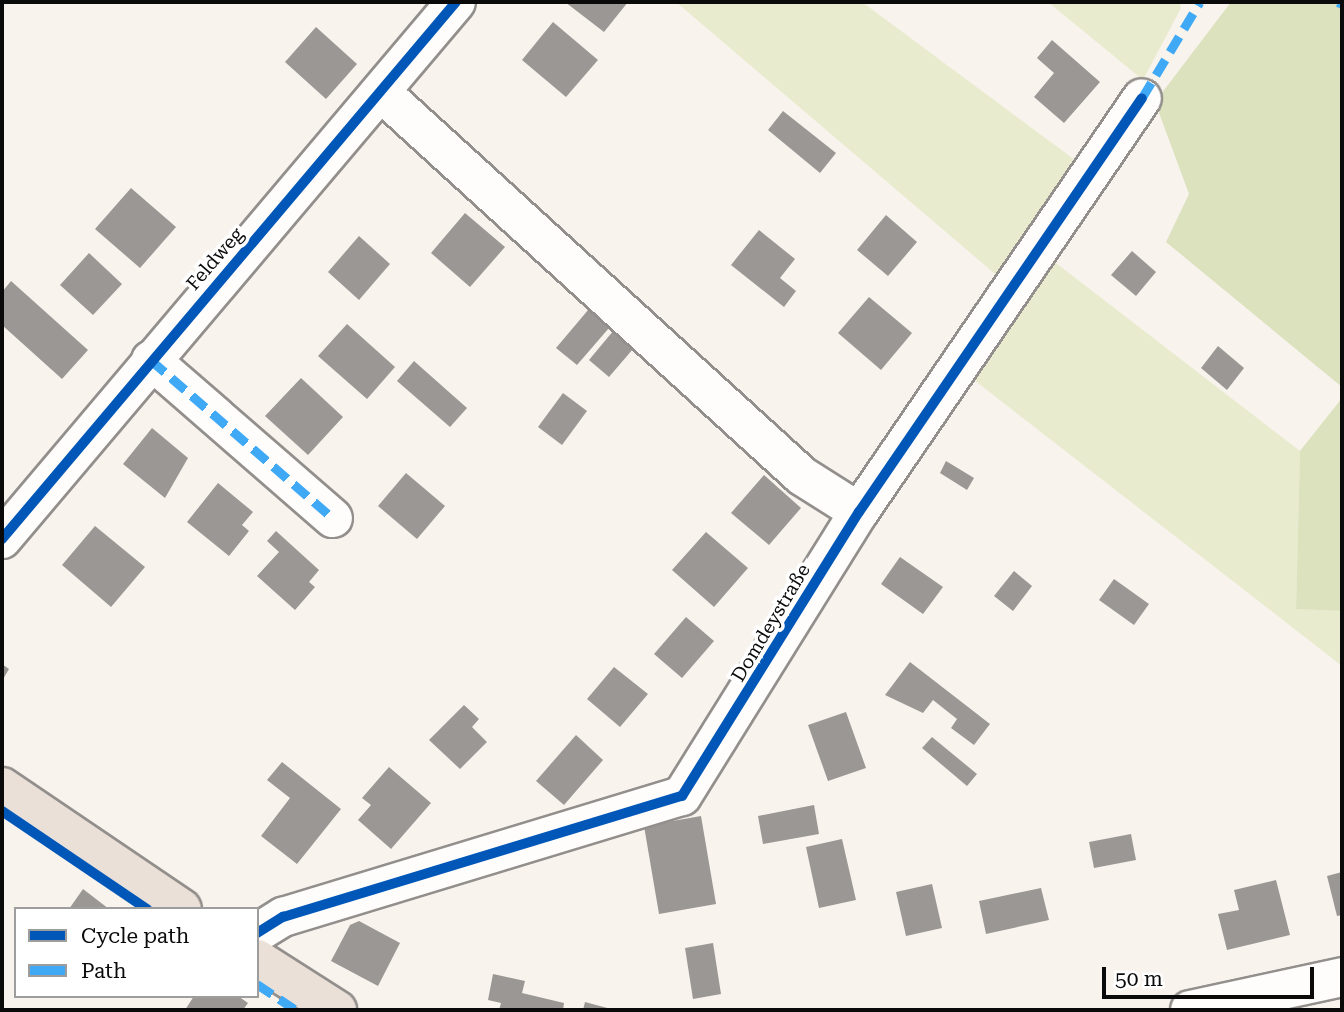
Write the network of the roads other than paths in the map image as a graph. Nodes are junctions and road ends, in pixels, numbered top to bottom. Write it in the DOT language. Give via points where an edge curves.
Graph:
graph roads {
  1 [pos="456,2"];
  2 [pos="382,93"];
  3 [pos="1142,98"];
  4 [pos="151,360"];
  5 [pos="859,512"];
  6 [pos="333,518"];
  7 [pos="2,539"];
  8 [pos="2,787"];
  9 [pos="179,907"];
  10 [pos="259,932"];
  11 [pos="259,960"];
  12 [pos="1342,977"];
  13 [pos="337,1010"];
  14 [pos="1190,1010"];
  1 -- 2 [label="street, Feldweg"];
  2 -- 4 [label="street, Feldweg"];
  2 -- 5 [label="street" via="802,476"];
  3 -- 5 [label="street, Domdeystraße"];
  4 -- 6 [label="street"];
  4 -- 7 [label="street, Feldweg"];
  5 -- 10 [label="street, Domdeystraße" via="682,796 283,917"];
  8 -- 9 [label="main road"];
  11 -- 13 [label="main road"];
  12 -- 14 [label="street"];
}
